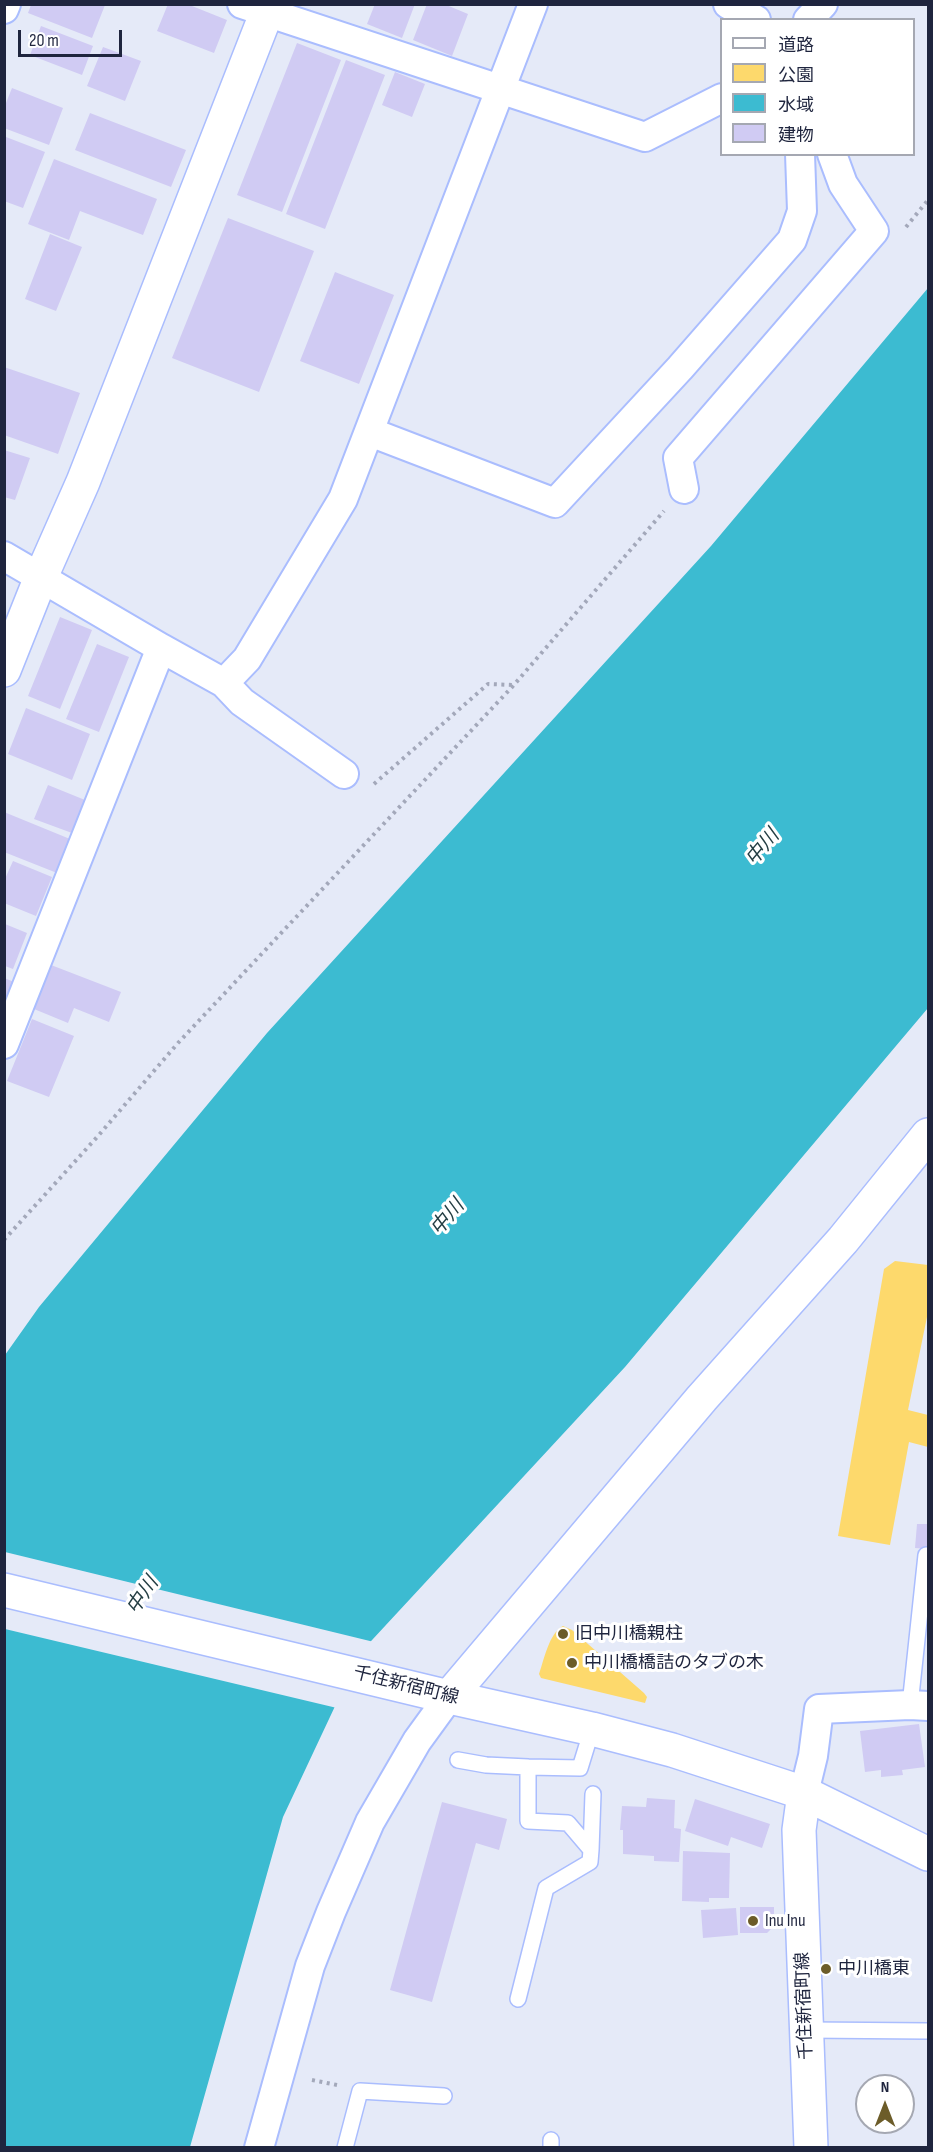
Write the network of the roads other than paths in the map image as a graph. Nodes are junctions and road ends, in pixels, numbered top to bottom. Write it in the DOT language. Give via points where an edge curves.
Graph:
graph roads {
  1 [pos="6,4"];
  2 [pos="533,4"];
  3 [pos="728,4"];
  4 [pos="823,4"];
  5 [pos="260,8"];
  6 [pos="4,9"];
  7 [pos="752,18"];
  8 [pos="810,18"];
  9 [pos="501,88"];
  10 [pos="720,99"];
  11 [pos="800,156"];
  12 [pos="833,156"];
  13 [pos="370,432"];
  14 [pos="684,489"];
  15 [pos="4,556"];
  16 [pos="40,577"];
  17 [pos="161,648"];
  18 [pos="4,670"];
  19 [pos="224,683"];
  20 [pos="344,774"];
  21 [pos="4,1044"];
  22 [pos="928,1135"];
  23 [pos="926,1555"];
  24 [pos="4,1590"];
  25 [pos="435,1693"];
  26 [pos="920,1706"];
  27 [pos="592,1729"];
  28 [pos="458,1760"];
  29 [pos="528,1767"];
  30 [pos="804,1793"];
  31 [pos="593,1794"];
  32 [pos="591,1850"];
  33 [pos="928,1854"];
  34 [pos="518,1999"];
  35 [pos="806,2030"];
  36 [pos="928,2031"];
  37 [pos="444,2096"];
  38 [pos="259,2148"];
  39 [pos="345,2148"];
  40 [pos="811,2148"];
  1 -- 6 [label="street"];
  2 -- 9 [label="street"];
  3 -- 7 [label="street"];
  4 -- 8 [label="street"];
  5 -- 9 [label="street"];
  5 -- 16 [label="street" via="83,483"];
  9 -- 10 [label="street" via="645,137"];
  9 -- 13 [label="street"];
  11 -- 13 [label="street" via="802,211 792,240 555,503"];
  12 -- 14 [label="street" via="843,184 874,231 678,458"];
  13 -- 19 [label="street" via="344,499 247,658"];
  15 -- 16 [label="street"];
  16 -- 17 [label="street"];
  16 -- 18 [label="street"];
  17 -- 19 [label="street"];
  17 -- 21 [label="street"];
  19 -- 20 [label="street" via="242,702"];
  22 -- 25 [label="street" via="843,1239"];
  23 -- 26 [label="lane"];
  24 -- 25 [label="street, 千住新宿町線"];
  25 -- 27 [label="street, 千住新宿町線"];
  25 -- 38 [label="street" via="417,1741 370,1822 310,1966"];
  26 -- 30 [label="street" via="819,1709"];
  27 -- 29 [label="lane" via="580,1768"];
  27 -- 30 [label="street, 千住新宿町線" via="672,1750"];
  28 -- 29 [label="lane"];
  29 -- 32 [label="lane" via="528,1821 568,1823"];
  30 -- 33 [label="street, 千住新宿町線"];
  30 -- 35 [label="street, 千住新宿町線" via="799,1830"];
  31 -- 32 [label="lane"];
  32 -- 34 [label="lane" via="590,1862 546,1888"];
  35 -- 36 [label="lane"];
  35 -- 40 [label="street, 千住新宿町線"];
  37 -- 39 [label="lane" via="360,2091"];
}
